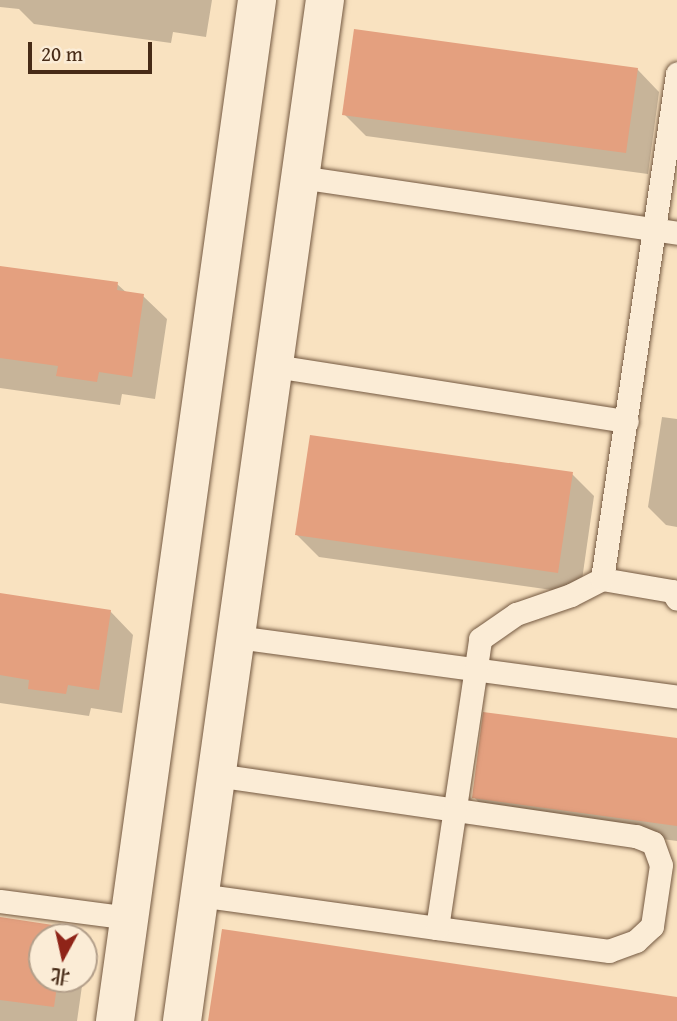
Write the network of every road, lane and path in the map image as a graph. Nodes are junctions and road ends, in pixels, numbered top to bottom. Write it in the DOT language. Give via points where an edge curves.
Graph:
graph roads {
  1 [pos="257,0"];
  2 [pos="325,0"];
  3 [pos="677,74"];
  4 [pos="300,177"];
  5 [pos="666,231"];
  6 [pos="274,366"];
  7 [pos="627,421"];
  8 [pos="602,579"];
  9 [pos="677,599"];
  10 [pos="236,636"];
  11 [pos="474,669"];
  12 [pos="677,697"];
  13 [pos="216,775"];
  14 [pos="454,810"];
  15 [pos="199,895"];
  16 [pos="0,901"];
  17 [pos="129,918"];
  18 [pos="437,928"];
  19 [pos="115,1021"];
  20 [pos="182,1021"];
  1 -- 17 [label="street"];
  2 -- 4 [label="street"];
  3 -- 5 [label="lane"];
  4 -- 5 [label="lane"];
  4 -- 6 [label="street"];
  5 -- 7 [label="lane"];
  6 -- 7 [label="lane"];
  6 -- 10 [label="street"];
  7 -- 8 [label="lane"];
  8 -- 9 [label="lane" via="672,591"];
  8 -- 11 [label="lane" via="516,614 480,639"];
  10 -- 11 [label="lane"];
  10 -- 13 [label="street"];
  11 -- 12 [label="lane"];
  11 -- 14 [label="lane"];
  13 -- 14 [label="lane"];
  13 -- 15 [label="street"];
  14 -- 18 [label="lane"];
  14 -- 18 [label="lane" via="636,836 653,843 661,865 652,926 636,942 609,951"];
  15 -- 18 [label="lane"];
  15 -- 20 [label="street"];
  16 -- 17 [label="lane"];
  17 -- 19 [label="street"];
}
